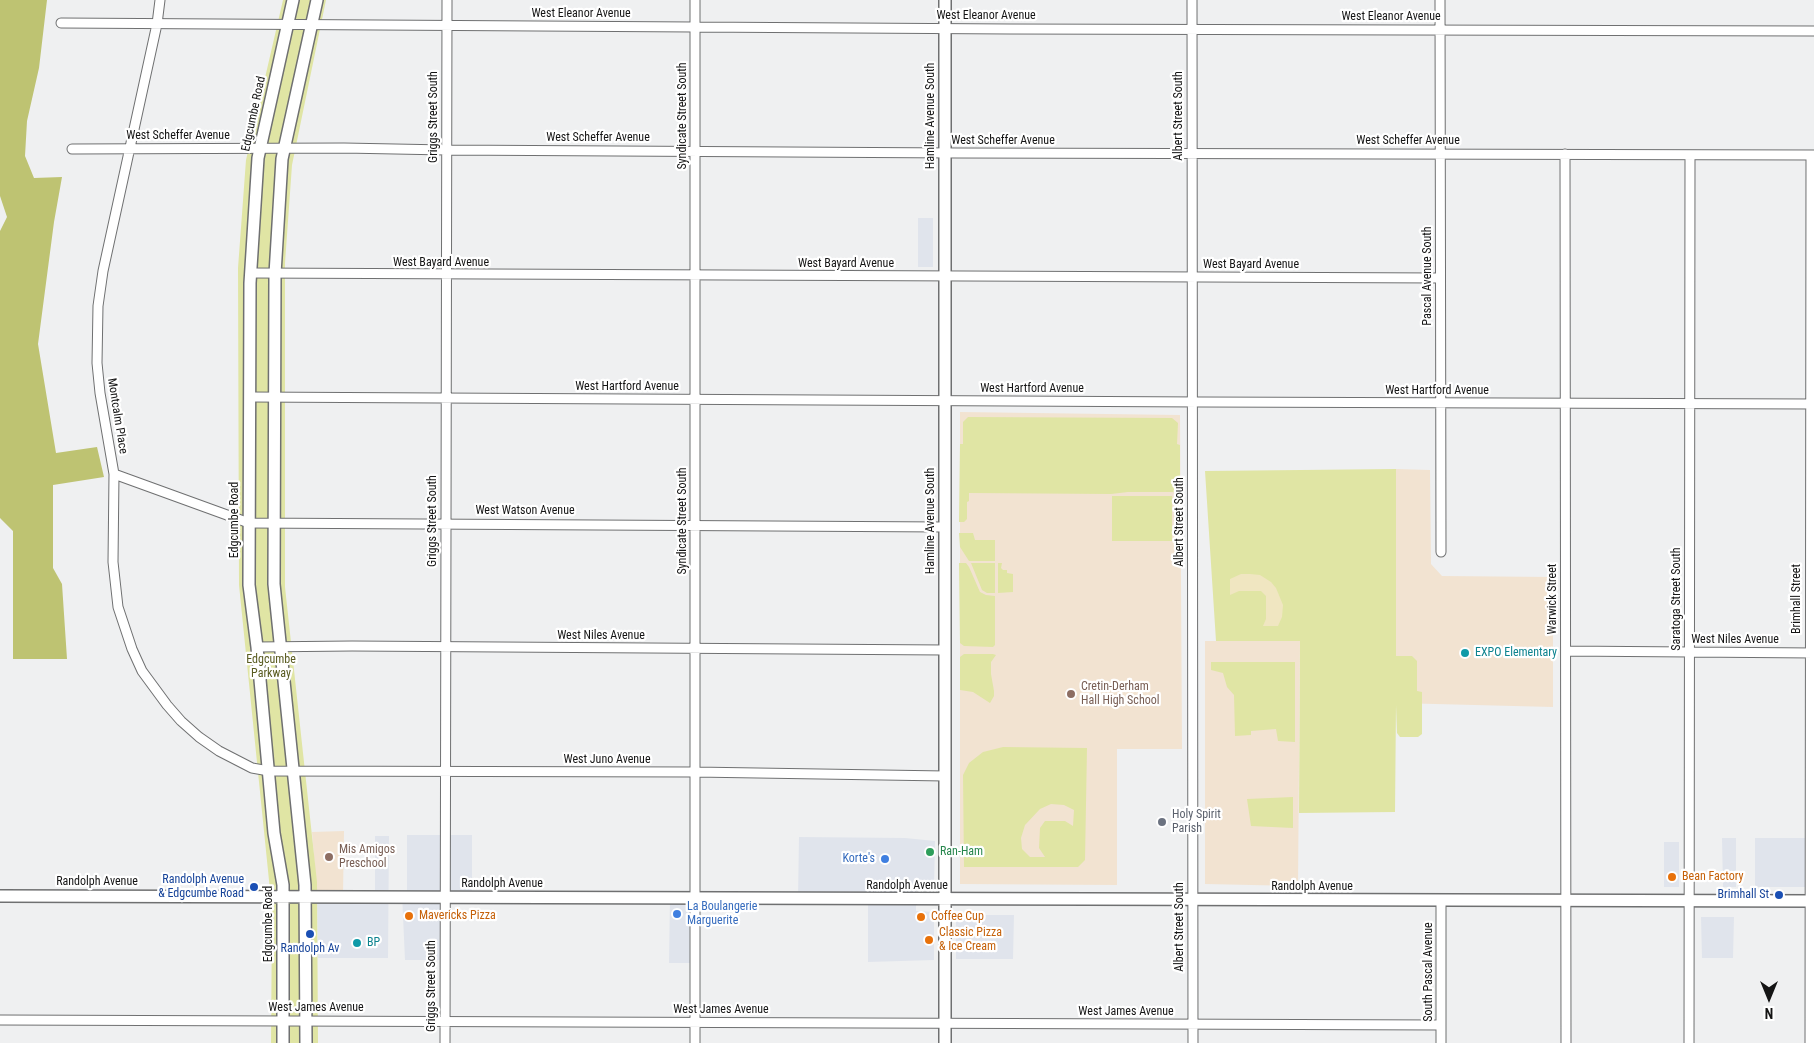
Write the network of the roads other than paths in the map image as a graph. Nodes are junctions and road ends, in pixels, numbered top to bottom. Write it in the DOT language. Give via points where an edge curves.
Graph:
graph roads {
  1 [pos="160,0"];
  2 [pos="293,0"];
  3 [pos="317,0"];
  4 [pos="447,0"];
  5 [pos="696,0"];
  6 [pos="945,0"];
  7 [pos="1192,0"];
  8 [pos="1440,0"];
  9 [pos="61,23"];
  10 [pos="157,24"];
  11 [pos="312,24"];
  12 [pos="288,25"];
  13 [pos="447,26"];
  14 [pos="696,27"];
  15 [pos="946,28"];
  16 [pos="1192,28"];
  17 [pos="1440,29"];
  18 [pos="1814,31"];
  19 [pos="131,148"];
  20 [pos="72,149"];
  21 [pos="260,149"];
  22 [pos="284,149"];
  23 [pos="446,150"];
  24 [pos="695,151"];
  25 [pos="945,153"];
  26 [pos="1192,153"];
  27 [pos="1440,154"];
  28 [pos="1566,154"];
  29 [pos="1690,154"];
  30 [pos="1812,155"];
  31 [pos="251,273"];
  32 [pos="275,274"];
  33 [pos="446,275"];
  34 [pos="695,276"];
  35 [pos="945,277"];
  36 [pos="1192,278"];
  37 [pos="1440,278"];
  38 [pos="250,397"];
  39 [pos="274,397"];
  40 [pos="446,398"];
  41 [pos="695,399"];
  42 [pos="945,401"];
  43 [pos="1192,402"];
  44 [pos="1441,403"];
  45 [pos="1566,404"];
  46 [pos="1690,404"];
  47 [pos="1812,404"];
  48 [pos="114,474"];
  49 [pos="249,523"];
  50 [pos="274,523"];
  51 [pos="446,524"];
  52 [pos="695,525"];
  53 [pos="945,527"];
  54 [pos="1441,552"];
  55 [pos="257,647"];
  56 [pos="280,647"];
  57 [pos="446,647"];
  58 [pos="695,648"];
  59 [pos="945,650"];
  60 [pos="1566,650"];
  61 [pos="1689,652"];
  62 [pos="1812,653"];
  63 [pos="269,771"];
  64 [pos="293,771"];
  65 [pos="445,772"];
  66 [pos="695,772"];
  67 [pos="945,776"];
  68 [pos="0,896"];
  69 [pos="283,896"];
  70 [pos="305,897"];
  71 [pos="445,898"];
  72 [pos="695,899"];
  73 [pos="945,900"];
  74 [pos="1193,900"];
  75 [pos="1441,900"];
  76 [pos="1566,901"];
  77 [pos="1689,901"];
  78 [pos="1812,901"];
  79 [pos="0,1020"];
  80 [pos="283,1021"];
  81 [pos="306,1021"];
  82 [pos="445,1022"];
  83 [pos="695,1023"];
  84 [pos="945,1024"];
  85 [pos="1193,1024"];
  86 [pos="1441,1025"];
  87 [pos="283,1043"];
  88 [pos="306,1043"];
  89 [pos="445,1043"];
  90 [pos="695,1043"];
  91 [pos="945,1043"];
  92 [pos="1193,1043"];
  93 [pos="1441,1043"];
  94 [pos="1566,1043"];
  95 [pos="1689,1043"];
  96 [pos="1810,1043"];
  1 -- 10 [label="street, Montcalm Place"];
  2 -- 12 [label="street, Edgcumbe Road"];
  3 -- 11 [label="street"];
  4 -- 13 [label="street, Griggs Street South"];
  5 -- 14 [label="street, Syndicate Street South"];
  6 -- 15 [label="street, Hamline Avenue South"];
  7 -- 16 [label="street, Albert Street South"];
  8 -- 17 [label="street, Pascal Avenue South"];
  9 -- 10 [label="street, West Eleanor Avenue"];
  10 -- 12 [label="street, West Eleanor Avenue"];
  10 -- 19 [label="street, Montcalm Place"];
  11 -- 12 [label="street, West Eleanor Avenue"];
  11 -- 13 [label="street, West Eleanor Avenue"];
  11 -- 22 [label="street"];
  12 -- 21 [label="street, Edgcumbe Road"];
  13 -- 14 [label="street, West Eleanor Avenue"];
  13 -- 23 [label="street, Griggs Street South"];
  14 -- 15 [label="street, West Eleanor Avenue"];
  14 -- 24 [label="street, Syndicate Street South"];
  15 -- 16 [label="street, West Eleanor Avenue"];
  15 -- 25 [label="street, Hamline Avenue South"];
  16 -- 17 [label="street, West Eleanor Avenue"];
  16 -- 26 [label="street, Albert Street South"];
  17 -- 18 [label="street, West Eleanor Avenue"];
  17 -- 27 [label="street, Pascal Avenue South"];
  19 -- 20 [label="street, West Scheffer Avenue"];
  19 -- 21 [label="street, West Scheffer Avenue"];
  19 -- 48 [label="street, Montcalm Place" via="103,271 96,333 100,393"];
  21 -- 22 [label="street, West Scheffer Avenue"];
  21 -- 31 [label="street, Edgcumbe Road"];
  22 -- 23 [label="street, West Scheffer Avenue"];
  22 -- 32 [label="street"];
  23 -- 24 [label="street, West Scheffer Avenue"];
  23 -- 33 [label="street, Griggs Street South"];
  24 -- 25 [label="street, West Scheffer Avenue"];
  24 -- 34 [label="street, Syndicate Street South"];
  25 -- 26 [label="street, West Scheffer Avenue"];
  25 -- 35 [label="street, Hamline Avenue South"];
  26 -- 27 [label="street, West Scheffer Avenue"];
  26 -- 36 [label="street, Albert Street South"];
  27 -- 28 [label="street, West Scheffer Avenue"];
  27 -- 37 [label="street, Pascal Avenue South"];
  28 -- 29 [label="street, West Scheffer Avenue"];
  28 -- 45 [label="street, Warwick Street"];
  29 -- 30 [label="street, West Scheffer Avenue"];
  29 -- 46 [label="street, Saratoga Street South"];
  30 -- 47 [label="street, Brimhall Street"];
  31 -- 32 [label="street, West Bayard Avenue"];
  31 -- 38 [label="street, Edgcumbe Road"];
  32 -- 33 [label="street, West Bayard Avenue"];
  32 -- 39 [label="street"];
  33 -- 34 [label="street, West Bayard Avenue"];
  33 -- 40 [label="street, Griggs Street South"];
  34 -- 35 [label="street, West Bayard Avenue"];
  34 -- 41 [label="street, Syndicate Street South"];
  35 -- 36 [label="street, West Bayard Avenue"];
  35 -- 42 [label="street, Hamline Avenue South"];
  36 -- 37 [label="street, West Bayard Avenue"];
  36 -- 43 [label="street, Albert Street South"];
  37 -- 44 [label="street, Pascal Avenue South"];
  38 -- 39 [label="street, West Hartford Avenue"];
  38 -- 49 [label="street, Edgcumbe Road"];
  39 -- 40 [label="street, West Hartford Avenue"];
  39 -- 50 [label="street"];
  40 -- 41 [label="street, West Hartford Avenue"];
  40 -- 51 [label="street, Griggs Street South"];
  41 -- 42 [label="street, West Hartford Avenue"];
  41 -- 52 [label="street, Syndicate Street South"];
  42 -- 43 [label="street, West Hartford Avenue"];
  42 -- 53 [label="street, Hamline Avenue South"];
  43 -- 44 [label="street, West Hartford Avenue"];
  43 -- 74 [label="street, Albert Street South"];
  44 -- 45 [label="street, West Hartford Avenue"];
  44 -- 54 [label="street, Pascal Avenue South"];
  45 -- 46 [label="street, West Hartford Avenue"];
  45 -- 60 [label="street, Warwick Street"];
  46 -- 47 [label="street, West Hartford Avenue"];
  46 -- 61 [label="street, Saratoga Street South"];
  47 -- 62 [label="street, Brimhall Street"];
  48 -- 49 [label="street, West Watson Avenue"];
  48 -- 63 [label="street, Montcalm Place" via="114,583 123,627 142,671 167,706 199,737 252,768"];
  49 -- 50 [label="street, West Watson Avenue"];
  49 -- 55 [label="street, Edgcumbe Road" via="249,585"];
  50 -- 51 [label="street, West Watson Avenue"];
  50 -- 56 [label="street" via="274,584"];
  51 -- 52 [label="street, West Watson Avenue"];
  51 -- 57 [label="street, Griggs Street South"];
  52 -- 53 [label="street, West Watson Avenue"];
  52 -- 58 [label="street, Syndicate Street South"];
  53 -- 59 [label="street, Hamline Avenue South"];
  55 -- 56 [label="street, West Niles Avenue"];
  55 -- 63 [label="street, Edgcumbe Road"];
  56 -- 57 [label="street, West Niles Avenue"];
  56 -- 64 [label="street"];
  57 -- 58 [label="street, West Niles Avenue"];
  57 -- 65 [label="street, Griggs Street South"];
  58 -- 59 [label="street, West Niles Avenue"];
  58 -- 66 [label="street, Syndicate Street South"];
  59 -- 67 [label="street, Hamline Avenue South"];
  60 -- 61 [label="street, West Niles Avenue"];
  60 -- 76 [label="street, Warwick Street"];
  61 -- 62 [label="street, West Niles Avenue"];
  61 -- 77 [label="street, Saratoga Street South"];
  62 -- 78 [label="street, Brimhall Street"];
  63 -- 64 [label="street, West Juno Avenue"];
  63 -- 69 [label="street, Edgcumbe Road"];
  64 -- 65 [label="street, West Juno Avenue"];
  64 -- 70 [label="street"];
  65 -- 66 [label="street, West Juno Avenue"];
  65 -- 71 [label="street, Griggs Street South"];
  66 -- 67 [label="street, West Juno Avenue"];
  66 -- 72 [label="street, Syndicate Street South"];
  67 -- 73 [label="street, Hamline Avenue South"];
  68 -- 69 [label="street, Randolph Avenue"];
  69 -- 70 [label="street, Randolph Avenue"];
  69 -- 80 [label="street, Edgcumbe Road"];
  70 -- 71 [label="street, Randolph Avenue"];
  70 -- 81 [label="street"];
  71 -- 72 [label="street, Randolph Avenue"];
  71 -- 82 [label="street, Griggs Street South"];
  72 -- 73 [label="street, Randolph Avenue"];
  72 -- 83 [label="street, Syndicate Street South"];
  73 -- 74 [label="street, Randolph Avenue"];
  73 -- 84 [label="street, Hamline Avenue South"];
  74 -- 75 [label="street, Randolph Avenue"];
  74 -- 85 [label="street, Albert Street South"];
  75 -- 76 [label="street, Randolph Avenue"];
  75 -- 86 [label="street, South Pascal Avenue"];
  76 -- 77 [label="street, Randolph Avenue"];
  76 -- 94 [label="street, Warwick Street"];
  77 -- 78 [label="street, Randolph Avenue"];
  77 -- 95 [label="street, Saratoga Street South"];
  78 -- 96 [label="street, Brimhall Street"];
  79 -- 80 [label="street, West James Avenue"];
  80 -- 81 [label="street, West James Avenue"];
  80 -- 87 [label="street, Edgcumbe Road"];
  81 -- 82 [label="street, West James Avenue"];
  81 -- 88 [label="street"];
  82 -- 83 [label="street, West James Avenue"];
  82 -- 89 [label="street, Griggs Street South"];
  83 -- 84 [label="street, West James Avenue"];
  83 -- 90 [label="street, Syndicate Street South"];
  84 -- 85 [label="street, West James Avenue"];
  84 -- 91 [label="street, Hamline Avenue South"];
  85 -- 86 [label="street, West James Avenue"];
  85 -- 92 [label="street, Albert Street South"];
  86 -- 93 [label="street, South Pascal Avenue"];
}
